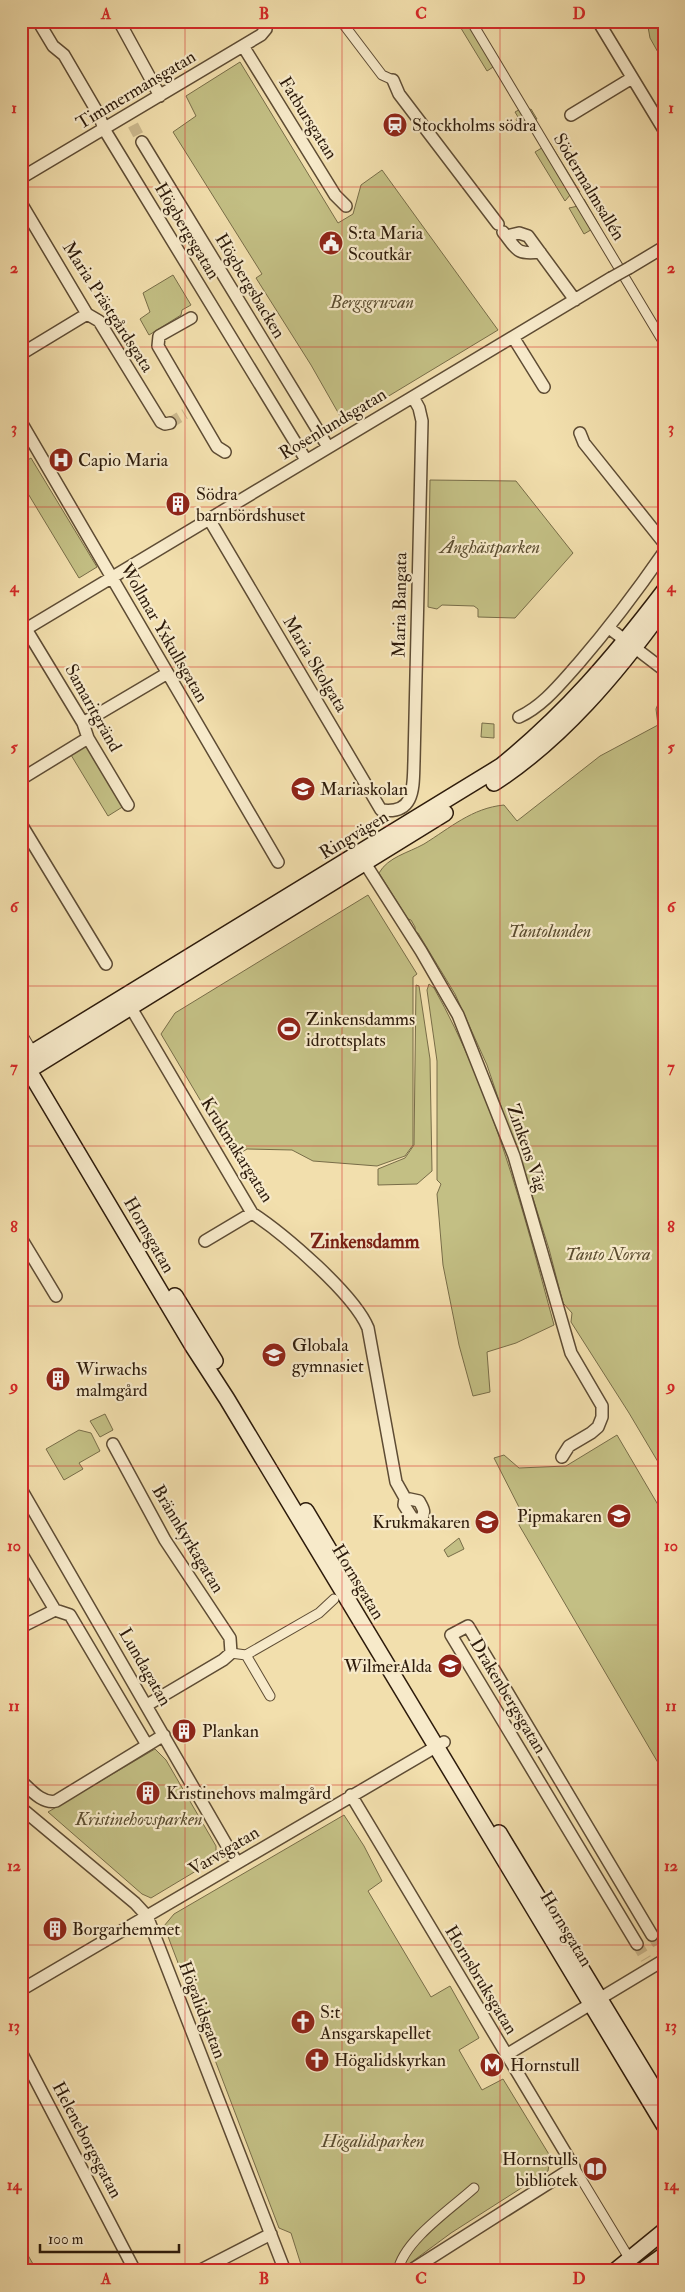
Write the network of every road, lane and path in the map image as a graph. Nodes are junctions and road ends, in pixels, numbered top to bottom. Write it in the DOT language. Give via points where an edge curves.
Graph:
graph roads {
  1 [pos="38,21"];
  2 [pos="119,21"];
  3 [pos="341,21"];
  4 [pos="470,21"];
  5 [pos="598,21"];
  6 [pos="265,25"];
  7 [pos="243,46"];
  8 [pos="632,78"];
  9 [pos="393,80"];
  10 [pos="160,96"];
  11 [pos="570,115"];
  12 [pos="104,129"];
  13 [pos="664,130"];
  14 [pos="142,142"];
  15 [pos="21,178"];
  16 [pos="21,203"];
  17 [pos="346,206"];
  18 [pos="503,231"];
  19 [pos="664,247"];
  20 [pos="540,252"];
  21 [pos="575,300"];
  22 [pos="87,314"];
  23 [pos="191,318"];
  24 [pos="513,337"];
  25 [pos="664,343"];
  26 [pos="21,354"];
  27 [pos="544,387"];
  28 [pos="413,397"];
  29 [pos="21,422"];
  30 [pos="170,423"];
  31 [pos="580,433"];
  32 [pos="26,441"];
  33 [pos="328,447"];
  34 [pos="225,452"];
  35 [pos="306,460"];
  36 [pos="209,520"];
  37 [pos="664,542"];
  38 [pos="664,552"];
  39 [pos="112,578"];
  40 [pos="664,591"];
  41 [pos="664,608"];
  42 [pos="609,628"];
  43 [pos="24,630"];
  44 [pos="631,644"];
  45 [pos="664,670"];
  46 [pos="166,674"];
  47 [pos="519,717"];
  48 [pos="83,723"];
  49 [pos="88,738"];
  50 [pos="21,779"];
  51 [pos="128,805"];
  52 [pos="399,810"];
  53 [pos="21,824"];
  54 [pos="362,858"];
  55 [pos="278,862"];
  56 [pos="106,964"];
  57 [pos="127,1002"];
  58 [pos="21,1037"];
  59 [pos="26,1062"];
  60 [pos="252,1214"];
  61 [pos="21,1238"];
  62 [pos="205,1241"];
  63 [pos="56,1296"];
  64 [pos="113,1444"];
  65 [pos="562,1457"];
  66 [pos="21,1490"];
  67 [pos="405,1498"];
  68 [pos="21,1553"];
  69 [pos="340,1588"];
  70 [pos="55,1610"];
  71 [pos="21,1627"];
  72 [pos="231,1652"];
  73 [pos="246,1655"];
  74 [pos="270,1696"];
  75 [pos="147,1705"];
  76 [pos="164,1735"];
  77 [pos="440,1744"];
  78 [pos="147,1745"];
  79 [pos="21,1782"];
  80 [pos="351,1795"];
  81 [pos="21,1808"];
  82 [pos="237,1863"];
  83 [pos="147,1916"];
  84 [pos="652,1934"];
  85 [pos="637,1944"];
  86 [pos="663,1954"];
  87 [pos="21,1990"];
  88 [pos="595,2002"];
  89 [pos="21,2052"];
  90 [pos="506,2055"];
  91 [pos="664,2105"];
  92 [pos="664,2125"];
  93 [pos="574,2168"];
  94 [pos="474,2188"];
  95 [pos="664,2231"];
  96 [pos="271,2234"];
  97 [pos="664,2255"];
  98 [pos="629,2258"];
  99 [pos="135,2271"];
  100 [pos="199,2271"];
  101 [pos="285,2271"];
  102 [pos="398,2271"];
  103 [pos="410,2271"];
  104 [pos="615,2271"];
  105 [pos="642,2271"];
  1 -- 12 [label="street, Högbergsgatan" via="53,46 64,55"];
  2 -- 10 [label="street"];
  3 -- 9 [label="street" via="382,75"];
  4 -- 25 [label="street, Södermalmsallén"];
  5 -- 8 [label="street"];
  6 -- 7 [label="street, Timmermansgatan" via="261,35"];
  7 -- 10 [label="street, Timmermansgatan"];
  7 -- 17 [label="street, Fatbursgatan" via="334,195"];
  8 -- 11 [label="street"];
  8 -- 13 [label="street"];
  9 -- 18 [label="street" via="399,94"];
  10 -- 12 [label="street, Timmermansgatan" via="130,120"];
  12 -- 15 [label="street, Timmermansgatan"];
  12 -- 35 [label="street, Högbergsgatan"];
  14 -- 33 [label="street, Högbergsbacken"];
  16 -- 22 [label="street, Maria Prästgårdsgata"];
  18 -- 20 [label="street" via="528,236"];
  18 -- 20 [label="street" via="516,250 524,254"];
  19 -- 21 [label="street, Rosenlundsgatan, bridge"];
  20 -- 21 [label="street"];
  21 -- 24 [label="street, Rosenlundsgatan"];
  22 -- 26 [label="street"];
  22 -- 30 [label="street, Maria Prästgårdsgata" via="99,321 161,422"];
  23 -- 34 [label="street, Maria Prästgårdsgata" via="159,336 157,341 189,411"];
  24 -- 27 [label="street"];
  24 -- 28 [label="street, Rosenlundsgatan"];
  28 -- 33 [label="street, Rosenlundsgatan"];
  28 -- 52 [label="street, Maria Bangata" via="422,421 414,761 410,800"];
  29 -- 32 [label="street, Wollmar Yxkullsgatan"];
  31 -- 37 [label="street" via="584,444"];
  32 -- 39 [label="street, Wollmar Yxkullsgatan"];
  33 -- 35 [label="street, Rosenlundsgatan"];
  35 -- 36 [label="street, Rosenlundsgatan"];
  36 -- 39 [label="street, Rosenlundsgatan"];
  36 -- 52 [label="street, Maria Skolgata" via="382,810"];
  38 -- 42 [label="street"];
  39 -- 43 [label="street, Rosenlundsgatan"];
  39 -- 46 [label="street, Wollmar Yxkullsgatan"];
  40 -- 44 [label="main road, Ringvägen"];
  41 -- 44 [label="main road, Ringvägen"];
  42 -- 44 [label="street"];
  42 -- 47 [label="street" via="535,710"];
  43 -- 48 [label="street, Samaritgränd"];
  44 -- 45 [label="street"];
  44 -- 54 [label="main road, Ringvägen" via="619,668 553,736 511,772 474,790"];
  46 -- 48 [label="street"];
  46 -- 55 [label="street, Wollmar Yxkullsgatan"];
  48 -- 49 [label="street, Samaritgränd"];
  49 -- 50 [label="street"];
  49 -- 51 [label="street, Samaritgränd"];
  53 -- 56 [label="street"];
  54 -- 57 [label="main road, Ringvägen"];
  54 -- 65 [label="street, Zinkens Väg" via="458,1016 514,1156 571,1353 602,1406 598,1426 569,1446"];
  57 -- 59 [label="main road, Ringvägen"];
  57 -- 60 [label="street, Krukmakargatan"];
  58 -- 59 [label="street, Hornsgatan"];
  59 -- 69 [label="main road, Hornsgatan" via="192,1345"];
  60 -- 62 [label="street"];
  60 -- 67 [label="street, Krukmakargatan" via="272,1226 348,1297 365,1320 392,1470"];
  61 -- 63 [label="street"];
  64 -- 72 [label="street, Brännkyrkagatan" via="165,1540 230,1638"];
  66 -- 75 [label="street, Lundagatan"];
  68 -- 70 [label="street"];
  69 -- 73 [label="street" via="319,1613"];
  69 -- 77 [label="main road, Hornsgatan"];
  70 -- 71 [label="street"];
  70 -- 78 [label="street" via="70,1615"];
  72 -- 73 [label="street"];
  72 -- 75 [label="street"];
  73 -- 74 [label="street"];
  75 -- 76 [label="street, Lundagatan"];
  76 -- 78 [label="street"];
  76 -- 82 [label="street, Lundagatan"];
  77 -- 80 [label="street, Varvsgatan"];
  77 -- 88 [label="main road, Hornsgatan"];
  78 -- 79 [label="street" via="56,1800 44,1800"];
  80 -- 82 [label="street, Varvsgatan"];
  80 -- 90 [label="street, Hornsbruksgatan"];
  81 -- 83 [label="street, Högalidsgatan"];
  82 -- 83 [label="street, Varvsgatan"];
  83 -- 87 [label="street, Varvsgatan"];
  83 -- 96 [label="street, Högalidsgatan"];
  84 -- 85 [label="street, Drakenbergsgatan" via="468,1626 451,1635"];
  86 -- 88 [label="street"];
  88 -- 90 [label="street"];
  88 -- 91 [label="main road, Hornsgatan"];
  88 -- 92 [label="main road, Hornsgatan"];
  89 -- 99 [label="street, Heleneborgsgatan"];
  90 -- 93 [label="street, Hornsbruksgatan"];
  93 -- 98 [label="street, Hornsbruksgatan"];
  93 -- 103 [label="street"];
  94 -- 102 [label="street" via="413,2244 400,2262"];
  95 -- 98 [label="main road"];
  96 -- 100 [label="street"];
  96 -- 101 [label="street, Högalidsgatan"];
  97 -- 105 [label="main road"];
  98 -- 104 [label="main road"];
}
